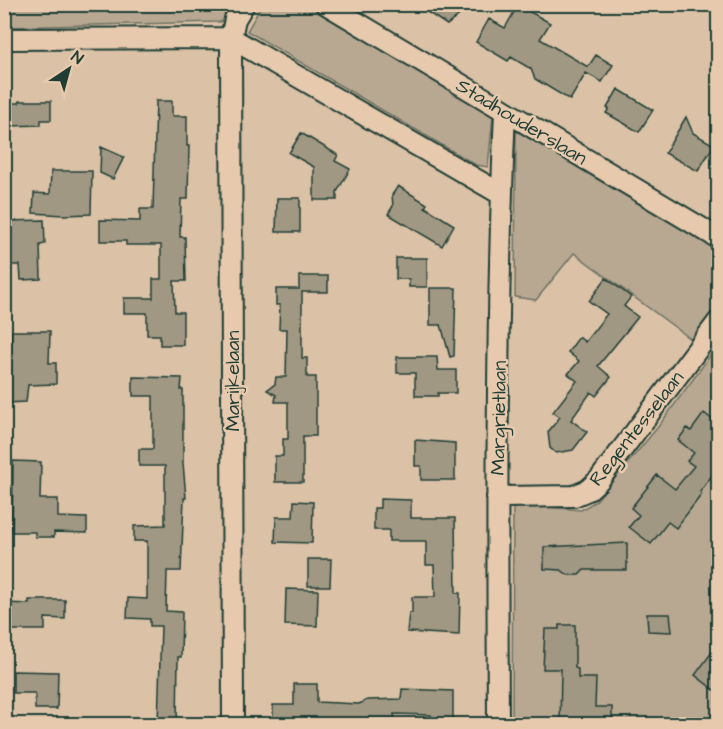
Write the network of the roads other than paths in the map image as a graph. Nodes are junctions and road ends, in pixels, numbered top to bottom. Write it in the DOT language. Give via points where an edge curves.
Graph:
graph roads {
  1 [pos="244,4"];
  2 [pos="326,4"];
  3 [pos="231,38"];
  4 [pos="4,39"];
  5 [pos="505,111"];
  6 [pos="501,194"];
  7 [pos="718,238"];
  8 [pos="718,322"];
  9 [pos="497,497"];
  10 [pos="233,724"];
  11 [pos="498,724"];
  1 -- 3 [label="street, Marijkelaan" via="235,19"];
  2 -- 5 [label="street, Stadhouderslaan"];
  3 -- 4 [label="street"];
  3 -- 6 [label="street"];
  3 -- 10 [label="street, Marijkelaan"];
  5 -- 6 [label="street, Margrietlaan"];
  5 -- 7 [label="street, Stadhouderslaan"];
  6 -- 9 [label="street, Margrietlaan"];
  8 -- 9 [label="street, Regentesselaan" via="588,490 574,496"];
  9 -- 11 [label="street, Margrietlaan"];
}
